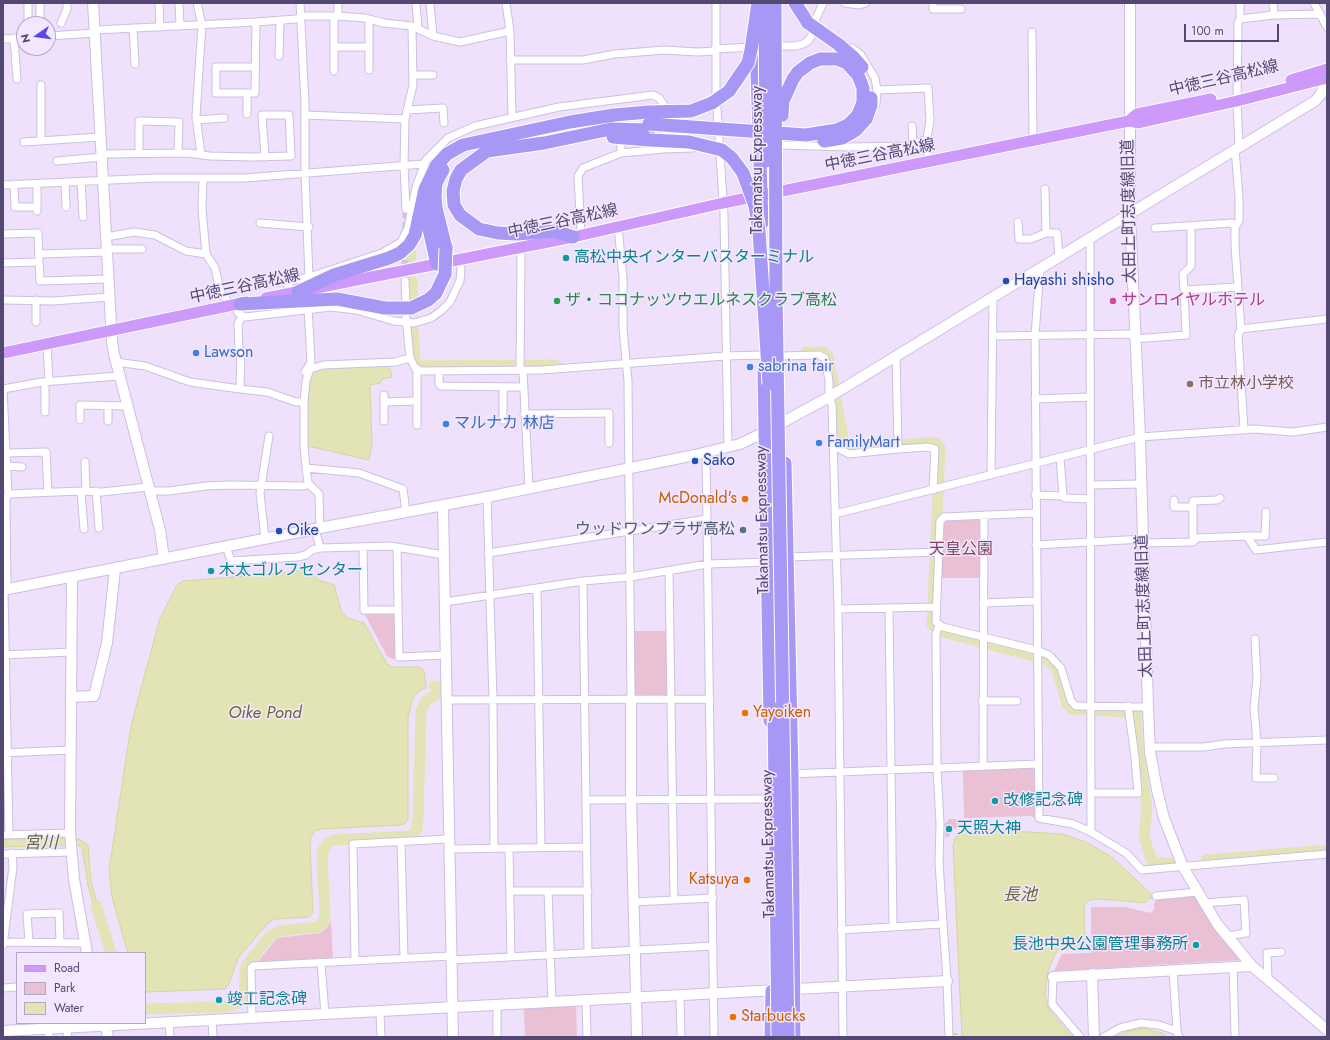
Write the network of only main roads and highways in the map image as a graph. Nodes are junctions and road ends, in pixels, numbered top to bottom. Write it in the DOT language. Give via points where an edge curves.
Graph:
graph roads {
  1 [pos="757,3"];
  2 [pos="765,3"];
  3 [pos="775,3"];
  4 [pos="778,3"];
  5 [pos="795,3"];
  6 [pos="1327,69"];
  7 [pos="1327,78"];
  8 [pos="1237,98"];
  9 [pos="649,126"];
  10 [pos="775,130"];
  11 [pos="488,151"];
  12 [pos="780,192"];
  13 [pos="761,196"];
  14 [pos="422,199"];
  15 [pos="577,236"];
  16 [pos="441,269"];
  17 [pos="293,293"];
  18 [pos="236,308"];
  19 [pos="3,353"];
  20 [pos="769,384"];
  21 [pos="771,1037"];
  22 [pos="778,1037"];
  23 [pos="788,1037"];
  24 [pos="794,1037"];
  1 -- 9 [label="highway, bridge" via="748,63 729,91 712,103"];
  1 -- 13 [label="highway"];
  2 -- 20 [label="highway, Takamatsu Expressway, bridge"];
  3 -- 10 [label="highway, Takamatsu Expressway, bridge"];
  4 -- 12 [label="highway"];
  5 -- 9 [label="highway, bridge" via="808,23 854,58 865,71 872,88 871,105 866,119 856,130 842,138 826,142 806,142"];
  6 -- 8 [label="main road, 中徳三谷高松線"];
  7 -- 8 [label="main road, 中徳三谷高松線"];
  8 -- 12 [label="main road, 中徳三谷高松線" via="1137,114 1129,121"];
  9 -- 10 [label="highway, bridge" via="806,135 830,132 848,125 858,115 863,102 863,88 858,74 847,63 837,59 820,59 804,66 793,79 783,101 782,117"];
  9 -- 11 [label="highway" via="611,129"];
  9 -- 14 [label="highway" via="614,114 463,145 447,154 436,166"];
  9 -- 20 [label="highway, bridge" via="689,142 722,150 743,173 753,200 759,231"];
  10 -- 23 [label="highway, Takamatsu Expressway, bridge"];
  11 -- 15 [label="highway" via="461,170 456,179 453,191 454,204 460,215 479,228 498,233 555,231"];
  11 -- 16 [label="highway, bridge" via="470,150 457,155 440,173 436,183 436,208 446,248"];
  12 -- 13 [label="main road, 中徳三谷高松線"];
  12 -- 24 [label="highway" via="792,774"];
  13 -- 15 [label="main road, 中徳三谷高松線"];
  13 -- 21 [label="highway" via="771,774"];
  14 -- 16 [label="highway"];
  14 -- 17 [label="highway" via="415,235 400,253 334,275"];
  15 -- 16 [label="main road, 中徳三谷高松線" via="459,260"];
  16 -- 17 [label="main road, 中徳三谷高松線"];
  16 -- 18 [label="highway" via="436,293 411,308 385,308 338,299"];
  17 -- 18 [label="main road, 中徳三谷高松線"];
  18 -- 19 [label="main road, 中徳三谷高松線"];
  20 -- 22 [label="highway, Takamatsu Expressway, bridge"];
}
